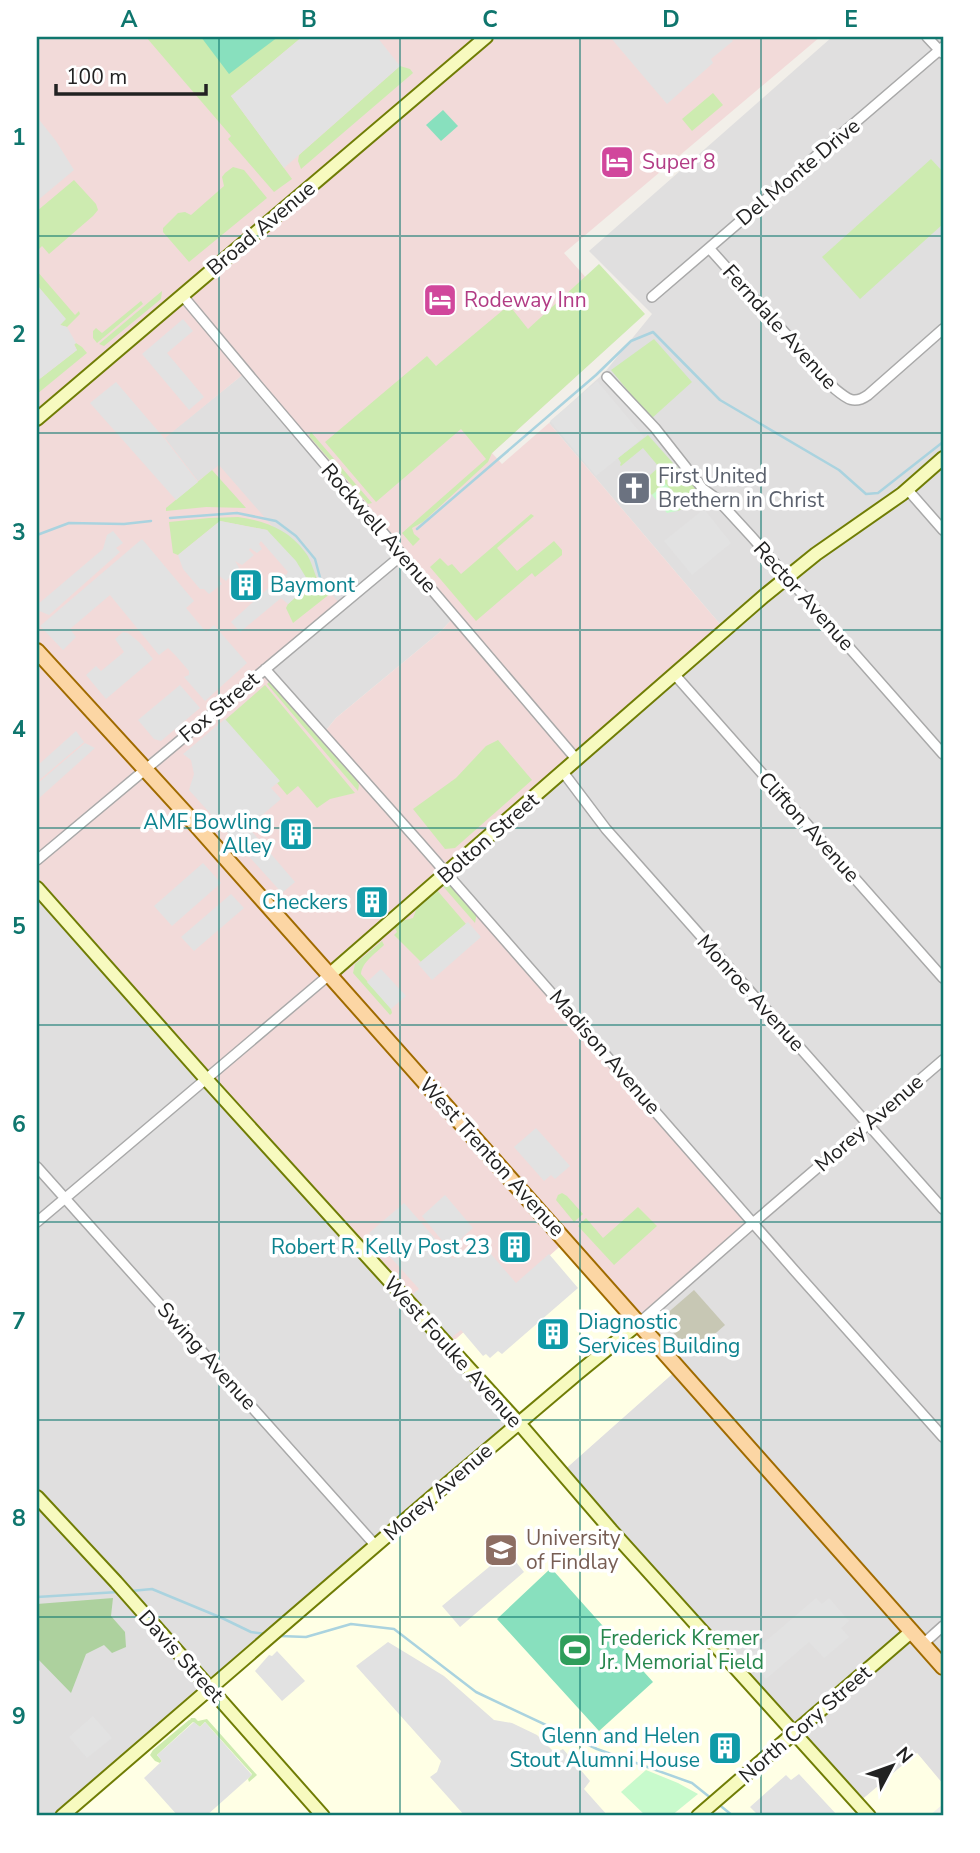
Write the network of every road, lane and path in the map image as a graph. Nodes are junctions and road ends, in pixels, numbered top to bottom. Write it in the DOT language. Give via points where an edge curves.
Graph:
graph roads {
  1 [pos="486,37"];
  2 [pos="927,37"];
  3 [pos="942,51"];
  4 [pos="709,248"];
  5 [pos="182,295"];
  6 [pos="652,297"];
  7 [pos="943,329"];
  8 [pos="607,377"];
  9 [pos="37,419"];
  10 [pos="943,458"];
  11 [pos="907,489"];
  12 [pos="943,530"];
  13 [pos="402,555"];
  14 [pos="788,577"];
  15 [pos="37,651"];
  16 [pos="265,669"];
  17 [pos="675,675"];
  18 [pos="943,754"];
  19 [pos="577,760"];
  20 [pos="145,770"];
  21 [pos="563,772"];
  22 [pos="37,860"];
  23 [pos="447,873"];
  24 [pos="37,888"];
  25 [pos="329,975"];
  26 [pos="943,978"];
  27 [pos="943,1060"];
  28 [pos="206,1079"];
  29 [pos="868,1124"];
  30 [pos="37,1167"];
  31 [pos="65,1198"];
  32 [pos="943,1209"];
  33 [pos="37,1223"];
  34 [pos="753,1223"];
  35 [pos="639,1323"];
  36 [pos="519,1424"];
  37 [pos="943,1437"];
  38 [pos="37,1497"];
  39 [pos="376,1546"];
  40 [pos="943,1626"];
  41 [pos="912,1631"];
  42 [pos="923,1644"];
  43 [pos="943,1667"];
  44 [pos="210,1688"];
  45 [pos="795,1733"];
  46 [pos="706,1812"];
  47 [pos="62,1816"];
  48 [pos="323,1816"];
  49 [pos="869,1816"];
  1 -- 5 [label="street, Broad Avenue"];
  2 -- 3 [label="street"];
  3 -- 4 [label="street, Del Monte Drive"];
  4 -- 6 [label="street, Del Monte Drive"];
  4 -- 7 [label="street, Ferndale Avenue" via="846,399 855,401 868,395"];
  5 -- 9 [label="street, Broad Avenue"];
  5 -- 13 [label="street, Rockwell Avenue"];
  8 -- 14 [label="street, Rector Avenue" via="703,489 718,499"];
  10 -- 11 [label="street, Bolton Street"];
  11 -- 12 [label="street"];
  11 -- 14 [label="street, Bolton Street"];
  13 -- 16 [label="street, Fox Street"];
  13 -- 19 [label="street, Rockwell Avenue"];
  14 -- 17 [label="street, Bolton Street"];
  14 -- 18 [label="street, Rector Avenue"];
  15 -- 20 [label="main road, West Trenton Avenue"];
  16 -- 20 [label="street, Fox Street"];
  16 -- 23 [label="street, Madison Avenue"];
  17 -- 19 [label="street, Bolton Street"];
  17 -- 26 [label="street, Clifton Avenue"];
  19 -- 21 [label="street, Bolton Street"];
  20 -- 22 [label="street, Fox Street"];
  20 -- 25 [label="main road, West Trenton Avenue"];
  21 -- 23 [label="street, Bolton Street"];
  21 -- 29 [label="street, Monroe Avenue" via="602,824"];
  23 -- 25 [label="street, Bolton Street"];
  23 -- 34 [label="street, Madison Avenue"];
  24 -- 28 [label="street, West Foulke Avenue"];
  25 -- 28 [label="street, Bolton Street"];
  25 -- 35 [label="main road, West Trenton Avenue"];
  27 -- 29 [label="street, Morey Avenue"];
  28 -- 31 [label="street, Bolton Street"];
  28 -- 36 [label="street, West Foulke Avenue"];
  29 -- 32 [label="street, Monroe Avenue"];
  29 -- 34 [label="street, Morey Avenue"];
  30 -- 31 [label="street, Swing Avenue"];
  31 -- 33 [label="street, Bolton Street"];
  31 -- 39 [label="street, Swing Avenue"];
  34 -- 35 [label="street, Morey Avenue"];
  34 -- 37 [label="street, Madison Avenue"];
  35 -- 36 [label="street, Morey Avenue"];
  35 -- 41 [label="main road, West Trenton Avenue"];
  36 -- 39 [label="street, Morey Avenue"];
  36 -- 45 [label="street, West Foulke Avenue"];
  38 -- 44 [label="street, Davis Street"];
  39 -- 44 [label="street, Morey Avenue"];
  40 -- 42 [label="street"];
  41 -- 42 [label="main road, West Trenton Avenue"];
  41 -- 45 [label="street, North Cory Street"];
  42 -- 43 [label="main road, West Trenton Avenue"];
  44 -- 47 [label="street, Morey Avenue"];
  44 -- 48 [label="street, Davis Street"];
  45 -- 46 [label="street, North Cory Street"];
  45 -- 49 [label="street, West Foulke Avenue"];
}
